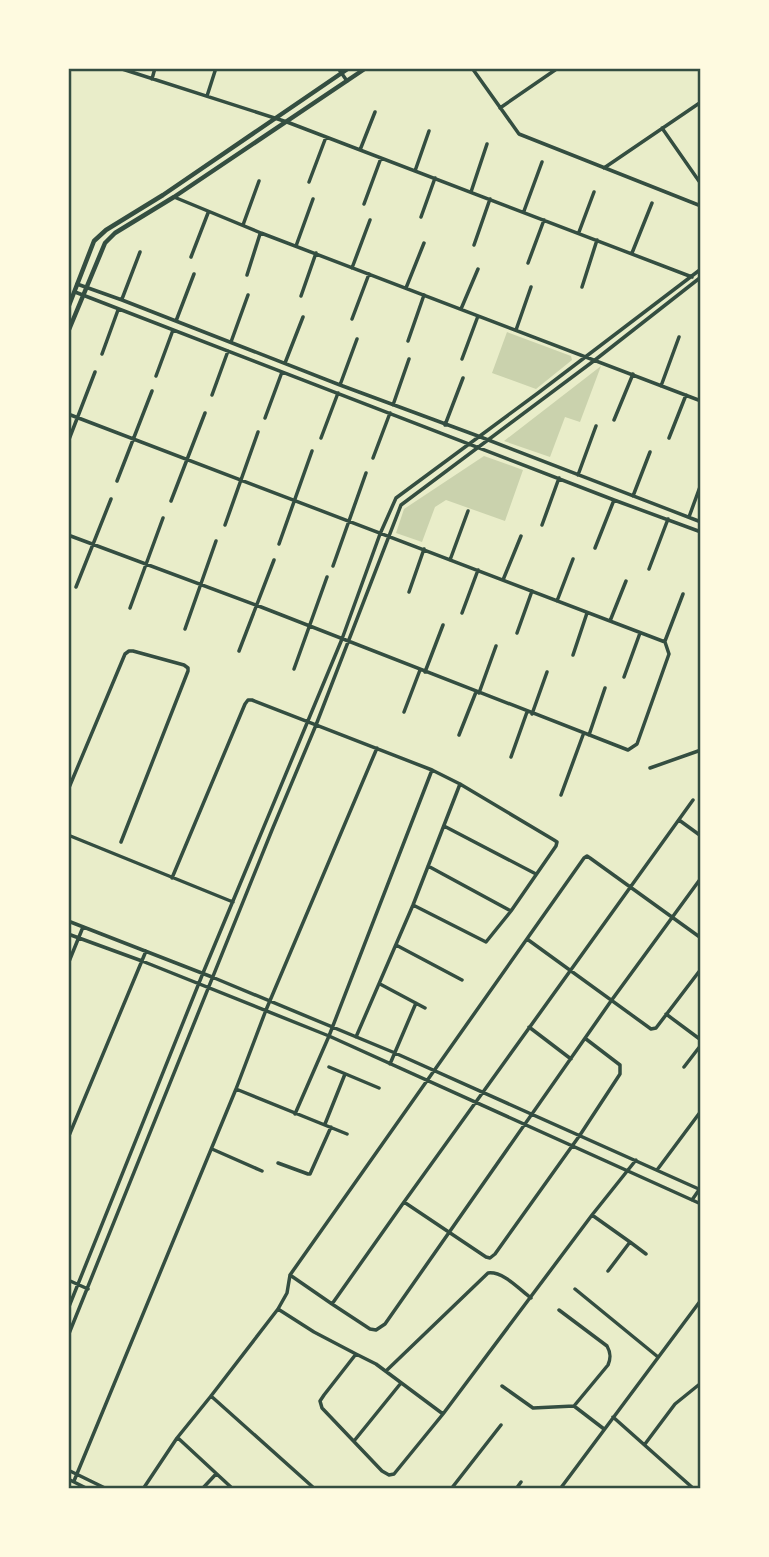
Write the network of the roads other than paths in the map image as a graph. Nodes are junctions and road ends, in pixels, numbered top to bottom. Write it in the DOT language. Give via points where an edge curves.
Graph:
graph roads {
  1 [pos="119,68"];
  2 [pos="155,68"];
  3 [pos="216,68"];
  4 [pos="349,68"];
  5 [pos="366,68"];
  6 [pos="471,68"];
  7 [pos="558,68"];
  8 [pos="340,71"];
  9 [pos="152,79"];
  10 [pos="347,81"];
  11 [pos="207,96"];
  12 [pos="701,102"];
  13 [pos="500,108"];
  14 [pos="375,112"];
  15 [pos="276,119"];
  16 [pos="287,122"];
  17 [pos="662,128"];
  18 [pos="429,131"];
  19 [pos="326,137"];
  20 [pos="487,144"];
  21 [pos="360,150"];
  22 [pos="381,158"];
  23 [pos="542,162"];
  24 [pos="604,169"];
  25 [pos="415,171"];
  26 [pos="435,178"];
  27 [pos="260,181"];
  28 [pos="309,183"];
  29 [pos="701,184"];
  30 [pos="471,192"];
  31 [pos="594,192"];
  32 [pos="174,197"];
  33 [pos="313,198"];
  34 [pos="490,199"];
  35 [pos="652,202"];
  36 [pos="364,204"];
  37 [pos="701,206"];
  38 [pos="524,211"];
  39 [pos="208,212"];
  40 [pos="421,217"];
  41 [pos="544,219"];
  42 [pos="370,220"];
  43 [pos="243,225"];
  44 [pos="579,232"];
  45 [pos="261,233"];
  46 [pos="597,240"];
  47 [pos="424,243"];
  48 [pos="474,245"];
  49 [pos="296,246"];
  50 [pos="140,252"];
  51 [pos="316,253"];
  52 [pos="632,253"];
  53 [pos="191,257"];
  54 [pos="528,263"];
  55 [pos="352,268"];
  56 [pos="478,269"];
  57 [pos="701,269"];
  58 [pos="194,274"];
  59 [pos="369,274"];
  60 [pos="247,275"];
  61 [pos="692,276"];
  62 [pos="700,279"];
  63 [pos="77,284"];
  64 [pos="87,287"];
  65 [pos="531,287"];
  66 [pos="582,287"];
  67 [pos="406,288"];
  68 [pos="75,292"];
  69 [pos="84,295"];
  70 [pos="248,295"];
  71 [pos="424,295"];
  72 [pos="301,296"];
  73 [pos="122,300"];
  74 [pos="68,308"];
  75 [pos="119,309"];
  76 [pos="461,309"];
  77 [pos="478,316"];
  78 [pos="303,317"];
  79 [pos="352,319"];
  80 [pos="176,321"];
  81 [pos="173,330"];
  82 [pos="516,330"];
  83 [pos="68,332"];
  84 [pos="679,337"];
  85 [pos="356,339"];
  86 [pos="408,341"];
  87 [pos="230,342"];
  88 [pos="228,351"];
  89 [pos="102,354"];
  90 [pos="586,357"];
  91 [pos="409,359"];
  92 [pos="462,359"];
  93 [pos="595,360"];
  94 [pos="285,363"];
  95 [pos="95,372"];
  96 [pos="282,372"];
  97 [pos="633,374"];
  98 [pos="156,376"];
  99 [pos="463,378"];
  100 [pos="340,385"];
  101 [pos="661,386"];
  102 [pos="152,391"];
  103 [pos="338,393"];
  104 [pos="212,395"];
  105 [pos="686,395"];
  106 [pos="701,401"];
  107 [pos="393,405"];
  108 [pos="205,413"];
  109 [pos="390,413"];
  110 [pos="68,414"];
  111 [pos="78,418"];
  112 [pos="265,418"];
  113 [pos="614,420"];
  114 [pos="445,425"];
  115 [pos="596,426"];
  116 [pos="258,432"];
  117 [pos="478,436"];
  118 [pos="669,438"];
  119 [pos="133,439"];
  120 [pos="321,439"];
  121 [pos="488,440"];
  122 [pos="68,442"];
  123 [pos="469,443"];
  124 [pos="479,447"];
  125 [pos="312,451"];
  126 [pos="650,452"];
  127 [pos="373,458"];
  128 [pos="187,460"];
  129 [pos="366,473"];
  130 [pos="578,475"];
  131 [pos="559,478"];
  132 [pos="241,480"];
  133 [pos="117,481"];
  134 [pos="701,484"];
  135 [pos="633,496"];
  136 [pos="111,499"];
  137 [pos="295,500"];
  138 [pos="614,500"];
  139 [pos="171,501"];
  140 [pos="468,511"];
  141 [pos="689,517"];
  142 [pos="163,518"];
  143 [pos="668,519"];
  144 [pos="349,521"];
  145 [pos="701,522"];
  146 [pos="225,525"];
  147 [pos="542,526"];
  148 [pos="701,532"];
  149 [pos="380,534"];
  150 [pos="68,535"];
  151 [pos="388,536"];
  152 [pos="521,536"];
  153 [pos="216,541"];
  154 [pos="93,544"];
  155 [pos="279,544"];
  156 [pos="595,548"];
  157 [pos="424,550"];
  158 [pos="573,559"];
  159 [pos="274,560"];
  160 [pos="450,560"];
  161 [pos="146,565"];
  162 [pos="333,566"];
  163 [pos="649,569"];
  164 [pos="478,570"];
  165 [pos="327,578"];
  166 [pos="503,580"];
  167 [pos="626,581"];
  168 [pos="201,584"];
  169 [pos="76,587"];
  170 [pos="532,591"];
  171 [pos="409,592"];
  172 [pos="683,594"];
  173 [pos="557,601"];
  174 [pos="256,605"];
  175 [pos="130,608"];
  176 [pos="462,613"];
  177 [pos="587,613"];
  178 [pos="610,621"];
  179 [pos="443,625"];
  180 [pos="310,626"];
  181 [pos="186,629"];
  182 [pos="517,633"];
  183 [pos="640,633"];
  184 [pos="342,639"];
  185 [pos="349,641"];
  186 [pos="665,642"];
  187 [pos="496,646"];
  188 [pos="239,651"];
  189 [pos="573,655"];
  190 [pos="294,669"];
  191 [pos="420,670"];
  192 [pos="425,672"];
  193 [pos="547,672"];
  194 [pos="624,677"];
  195 [pos="605,688"];
  196 [pos="478,692"];
  197 [pos="404,712"];
  198 [pos="530,713"];
  199 [pos="309,722"];
  200 [pos="316,725"];
  201 [pos="459,735"];
  202 [pos="586,735"];
  203 [pos="377,748"];
  204 [pos="701,750"];
  205 [pos="511,757"];
  206 [pos="650,768"];
  207 [pos="432,770"];
  208 [pos="460,784"];
  209 [pos="68,790"];
  210 [pos="561,795"];
  211 [pos="694,800"];
  212 [pos="679,820"];
  213 [pos="444,826"];
  214 [pos="68,835"];
  215 [pos="701,836"];
  216 [pos="121,842"];
  217 [pos="428,866"];
  218 [pos="536,874"];
  219 [pos="172,878"];
  220 [pos="701,878"];
  221 [pos="630,886"];
  222 [pos="233,902"];
  223 [pos="413,905"];
  224 [pos="511,911"];
  225 [pos="673,917"];
  226 [pos="68,921"];
  227 [pos="84,926"];
  228 [pos="68,934"];
  229 [pos="79,938"];
  230 [pos="701,938"];
  231 [pos="526,939"];
  232 [pos="396,946"];
  233 [pos="146,951"];
  234 [pos="142,961"];
  235 [pos="68,964"];
  236 [pos="701,969"];
  237 [pos="569,971"];
  238 [pos="203,973"];
  239 [pos="212,977"];
  240 [pos="462,980"];
  241 [pos="199,984"];
  242 [pos="380,984"];
  243 [pos="208,988"];
  244 [pos="270,1001"];
  245 [pos="611,1001"];
  246 [pos="416,1003"];
  247 [pos="425,1008"];
  248 [pos="266,1010"];
  249 [pos="666,1014"];
  250 [pos="332,1026"];
  251 [pos="529,1027"];
  252 [pos="328,1036"];
  253 [pos="356,1037"];
  254 [pos="586,1039"];
  255 [pos="701,1040"];
  256 [pos="700,1047"];
  257 [pos="395,1053"];
  258 [pos="571,1059"];
  259 [pos="390,1064"];
  260 [pos="329,1067"];
  261 [pos="684,1067"];
  262 [pos="434,1070"];
  263 [pos="345,1074"];
  264 [pos="427,1080"];
  265 [pos="379,1088"];
  266 [pos="236,1089"];
  267 [pos="483,1091"];
  268 [pos="475,1102"];
  269 [pos="701,1111"];
  270 [pos="295,1114"];
  271 [pos="533,1114"];
  272 [pos="325,1125"];
  273 [pos="525,1125"];
  274 [pos="331,1128"];
  275 [pos="347,1134"];
  276 [pos="580,1135"];
  277 [pos="68,1138"];
  278 [pos="572,1146"];
  279 [pos="212,1149"];
  280 [pos="636,1160"];
  281 [pos="278,1163"];
  282 [pos="657,1170"];
  283 [pos="262,1171"];
  284 [pos="627,1171"];
  285 [pos="700,1189"];
  286 [pos="692,1200"];
  287 [pos="404,1202"];
  288 [pos="701,1203"];
  289 [pos="592,1215"];
  290 [pos="448,1232"];
  291 [pos="630,1242"];
  292 [pos="646,1254"];
  293 [pos="608,1271"];
  294 [pos="290,1275"];
  295 [pos="68,1280"];
  296 [pos="79,1284"];
  297 [pos="88,1289"];
  298 [pos="575,1289"];
  299 [pos="531,1298"];
  300 [pos="701,1300"];
  301 [pos="332,1304"];
  302 [pos="68,1309"];
  303 [pos="278,1309"];
  304 [pos="559,1310"];
  305 [pos="68,1336"];
  306 [pos="356,1354"];
  307 [pos="658,1357"];
  308 [pos="386,1371"];
  309 [pos="401,1383"];
  310 [pos="701,1383"];
  311 [pos="502,1386"];
  312 [pos="211,1396"];
  313 [pos="574,1406"];
  314 [pos="443,1414"];
  315 [pos="613,1417"];
  316 [pos="501,1425"];
  317 [pos="604,1429"];
  318 [pos="177,1438"];
  319 [pos="354,1441"];
  320 [pos="645,1444"];
  321 [pos="68,1470"];
  322 [pos="78,1474"];
  323 [pos="216,1474"];
  324 [pos="68,1479"];
  325 [pos="74,1482"];
  326 [pos="521,1482"];
  327 [pos="88,1489"];
  328 [pos="107,1489"];
  329 [pos="143,1489"];
  330 [pos="202,1489"];
  331 [pos="233,1489"];
  332 [pos="315,1489"];
  333 [pos="451,1489"];
  334 [pos="516,1489"];
  335 [pos="560,1489"];
  336 [pos="694,1489"];
  1 -- 9 [label="street"];
  2 -- 9 [label="street"];
  3 -- 11 [label="street"];
  4 -- 8 [label="street"];
  5 -- 10 [label="street"];
  6 -- 13 [label="street"];
  7 -- 13 [label="street"];
  8 -- 10 [label="street"];
  8 -- 15 [label="street"];
  9 -- 11 [label="street"];
  10 -- 16 [label="street"];
  11 -- 15 [label="street"];
  12 -- 17 [label="street"];
  13 -- 24 [label="street" via="519,134"];
  14 -- 21 [label="street"];
  15 -- 16 [label="street"];
  15 -- 63 [label="street" via="106,230 94,241"];
  16 -- 19 [label="street"];
  16 -- 32 [label="street"];
  17 -- 24 [label="street"];
  17 -- 29 [label="street"];
  18 -- 25 [label="street"];
  19 -- 21 [label="street"];
  19 -- 28 [label="street"];
  20 -- 30 [label="street"];
  21 -- 22 [label="street"];
  22 -- 25 [label="street"];
  22 -- 36 [label="street"];
  23 -- 38 [label="street"];
  24 -- 37 [label="street"];
  25 -- 26 [label="street"];
  26 -- 30 [label="street"];
  26 -- 40 [label="street"];
  27 -- 43 [label="street"];
  30 -- 34 [label="street"];
  31 -- 44 [label="street"];
  32 -- 39 [label="street"];
  32 -- 64 [label="street" via="104,243"];
  33 -- 49 [label="street"];
  34 -- 38 [label="street"];
  34 -- 48 [label="street"];
  35 -- 52 [label="street"];
  38 -- 41 [label="street"];
  39 -- 43 [label="street"];
  39 -- 53 [label="street"];
  41 -- 44 [label="street"];
  41 -- 54 [label="street"];
  42 -- 55 [label="street"];
  43 -- 45 [label="street"];
  44 -- 46 [label="street"];
  45 -- 49 [label="street"];
  45 -- 60 [label="street"];
  46 -- 52 [label="street"];
  46 -- 66 [label="street"];
  47 -- 67 [label="street"];
  49 -- 51 [label="street"];
  50 -- 73 [label="street"];
  51 -- 55 [label="street"];
  51 -- 72 [label="street"];
  52 -- 61 [label="street"];
  55 -- 59 [label="street"];
  56 -- 76 [label="street"];
  57 -- 61 [label="street"];
  58 -- 80 [label="street"];
  59 -- 67 [label="street"];
  59 -- 79 [label="street"];
  61 -- 62 [label="street"];
  61 -- 90 [label="street"];
  62 -- 93 [label="street"];
  63 -- 64 [label="street"];
  63 -- 68 [label="street"];
  64 -- 69 [label="street"];
  64 -- 73 [label="street"];
  65 -- 82 [label="street"];
  67 -- 71 [label="street"];
  68 -- 69 [label="street"];
  68 -- 74 [label="street"];
  69 -- 75 [label="street"];
  69 -- 83 [label="street"];
  70 -- 87 [label="street"];
  71 -- 76 [label="street"];
  71 -- 86 [label="street"];
  73 -- 80 [label="street"];
  75 -- 81 [label="street"];
  75 -- 89 [label="street"];
  76 -- 77 [label="street"];
  77 -- 82 [label="street"];
  77 -- 92 [label="street"];
  78 -- 94 [label="street"];
  80 -- 87 [label="street"];
  81 -- 88 [label="street"];
  81 -- 98 [label="street"];
  82 -- 90 [label="street"];
  84 -- 101 [label="street"];
  85 -- 100 [label="street"];
  87 -- 94 [label="street"];
  88 -- 96 [label="street"];
  88 -- 104 [label="street"];
  90 -- 93 [label="street"];
  90 -- 117 [label="street"];
  91 -- 107 [label="street"];
  93 -- 97 [label="street"];
  93 -- 121 [label="street"];
  94 -- 100 [label="street"];
  95 -- 111 [label="street"];
  96 -- 103 [label="street"];
  96 -- 112 [label="street"];
  97 -- 101 [label="street"];
  97 -- 113 [label="street"];
  99 -- 114 [label="street"];
  100 -- 107 [label="street"];
  101 -- 105 [label="street"];
  102 -- 119 [label="street"];
  103 -- 109 [label="street"];
  103 -- 120 [label="street"];
  105 -- 106 [label="street"];
  105 -- 118 [label="street"];
  107 -- 114 [label="street"];
  108 -- 128 [label="street"];
  109 -- 123 [label="street"];
  109 -- 127 [label="street"];
  110 -- 111 [label="street"];
  111 -- 119 [label="street"];
  111 -- 122 [label="street"];
  114 -- 117 [label="street"];
  115 -- 130 [label="street"];
  116 -- 132 [label="street"];
  117 -- 121 [label="street"];
  117 -- 123 [label="street"];
  119 -- 128 [label="street"];
  119 -- 133 [label="street"];
  121 -- 124 [label="street"];
  121 -- 130 [label="street"];
  123 -- 124 [label="street"];
  123 -- 149 [label="street" via="399,495"];
  124 -- 131 [label="street"];
  124 -- 151 [label="street" via="404,502"];
  125 -- 137 [label="street"];
  126 -- 135 [label="street"];
  128 -- 132 [label="street"];
  128 -- 139 [label="street"];
  129 -- 144 [label="street"];
  130 -- 135 [label="street"];
  131 -- 138 [label="street"];
  131 -- 147 [label="street"];
  132 -- 137 [label="street"];
  132 -- 146 [label="street"];
  134 -- 141 [label="street"];
  135 -- 141 [label="street"];
  136 -- 154 [label="street"];
  137 -- 144 [label="street"];
  137 -- 155 [label="street"];
  138 -- 143 [label="street"];
  138 -- 156 [label="street"];
  140 -- 160 [label="street"];
  141 -- 145 [label="street"];
  142 -- 161 [label="street"];
  143 -- 148 [label="street"];
  143 -- 163 [label="street"];
  144 -- 149 [label="street"];
  144 -- 162 [label="street"];
  149 -- 151 [label="street"];
  149 -- 184 [label="street"];
  150 -- 154 [label="street"];
  151 -- 157 [label="street"];
  151 -- 185 [label="street"];
  152 -- 166 [label="street"];
  153 -- 168 [label="street"];
  154 -- 161 [label="street"];
  154 -- 169 [label="street"];
  157 -- 160 [label="street"];
  157 -- 171 [label="street"];
  158 -- 173 [label="street"];
  159 -- 174 [label="street"];
  160 -- 164 [label="street"];
  161 -- 168 [label="street"];
  161 -- 175 [label="street"];
  164 -- 166 [label="street"];
  164 -- 176 [label="street"];
  165 -- 180 [label="street"];
  166 -- 170 [label="street"];
  167 -- 178 [label="street"];
  168 -- 174 [label="street"];
  168 -- 181 [label="street"];
  170 -- 173 [label="street"];
  170 -- 182 [label="street"];
  172 -- 186 [label="street"];
  173 -- 177 [label="street"];
  174 -- 180 [label="street"];
  174 -- 188 [label="street"];
  177 -- 178 [label="street"];
  177 -- 189 [label="street"];
  178 -- 183 [label="street"];
  179 -- 192 [label="street"];
  180 -- 184 [label="street"];
  180 -- 190 [label="street"];
  183 -- 186 [label="street"];
  183 -- 194 [label="street"];
  184 -- 185 [label="street"];
  184 -- 199 [label="street"];
  185 -- 191 [label="street"];
  185 -- 200 [label="street"];
  186 -- 202 [label="street" via="668,660 637,744 628,750"];
  187 -- 196 [label="street"];
  191 -- 192 [label="street"];
  191 -- 197 [label="street"];
  192 -- 196 [label="street"];
  193 -- 198 [label="street"];
  195 -- 202 [label="street"];
  196 -- 198 [label="street"];
  196 -- 201 [label="street"];
  198 -- 202 [label="street"];
  198 -- 205 [label="street"];
  199 -- 200 [label="street"];
  199 -- 219 [label="street" via="248,700"];
  199 -- 222 [label="street"];
  200 -- 203 [label="street"];
  200 -- 239 [label="street"];
  202 -- 210 [label="street"];
  203 -- 207 [label="street"];
  203 -- 244 [label="street"];
  204 -- 206 [label="street"];
  207 -- 208 [label="street"];
  207 -- 250 [label="street"];
  208 -- 213 [label="street"];
  208 -- 218 [label="street" via="556,842"];
  209 -- 216 [label="street" via="125,654 133,651 188,668"];
  211 -- 212 [label="street"];
  212 -- 215 [label="street"];
  212 -- 221 [label="street"];
  213 -- 217 [label="street"];
  213 -- 218 [label="street"];
  214 -- 219 [label="street"];
  217 -- 223 [label="street"];
  217 -- 224 [label="street"];
  218 -- 224 [label="street"];
  219 -- 222 [label="street"];
  220 -- 225 [label="street"];
  221 -- 225 [label="street"];
  221 -- 231 [label="street" via="587,856"];
  221 -- 237 [label="street"];
  222 -- 238 [label="street"];
  223 -- 224 [label="street" via="486,942"];
  223 -- 232 [label="street"];
  225 -- 230 [label="street"];
  225 -- 245 [label="street"];
  226 -- 227 [label="street"];
  227 -- 229 [label="street"];
  227 -- 233 [label="street"];
  228 -- 229 [label="street"];
  229 -- 234 [label="street"];
  229 -- 235 [label="street"];
  231 -- 237 [label="street"];
  231 -- 262 [label="street"];
  232 -- 240 [label="street"];
  232 -- 242 [label="street"];
  233 -- 234 [label="street"];
  233 -- 238 [label="street"];
  234 -- 241 [label="street"];
  234 -- 277 [label="street"];
  236 -- 249 [label="street"];
  237 -- 245 [label="street"];
  237 -- 251 [label="street"];
  238 -- 239 [label="street"];
  238 -- 241 [label="street"];
  239 -- 243 [label="street"];
  239 -- 244 [label="street"];
  241 -- 243 [label="street"];
  241 -- 296 [label="street"];
  242 -- 246 [label="street"];
  242 -- 253 [label="street"];
  243 -- 248 [label="street"];
  243 -- 297 [label="street"];
  244 -- 248 [label="street"];
  244 -- 250 [label="street"];
  245 -- 249 [label="street" via="651,1029"];
  245 -- 254 [label="street"];
  246 -- 247 [label="street"];
  246 -- 257 [label="street"];
  248 -- 252 [label="street"];
  248 -- 266 [label="street"];
  249 -- 255 [label="street"];
  250 -- 252 [label="street"];
  250 -- 253 [label="street"];
  251 -- 258 [label="street"];
  251 -- 267 [label="street"];
  252 -- 259 [label="street"];
  252 -- 270 [label="street"];
  253 -- 257 [label="street"];
  254 -- 258 [label="street"];
  254 -- 276 [label="street" via="621,1069"];
  256 -- 261 [label="street"];
  257 -- 259 [label="street"];
  257 -- 262 [label="street"];
  258 -- 271 [label="street"];
  259 -- 264 [label="street"];
  260 -- 263 [label="street"];
  262 -- 264 [label="street"];
  262 -- 267 [label="street"];
  263 -- 265 [label="street"];
  263 -- 272 [label="street"];
  264 -- 268 [label="street"];
  264 -- 294 [label="street"];
  266 -- 270 [label="street"];
  266 -- 279 [label="street"];
  267 -- 268 [label="street"];
  267 -- 271 [label="street"];
  268 -- 273 [label="street"];
  268 -- 287 [label="street"];
  269 -- 282 [label="street"];
  270 -- 272 [label="street"];
  271 -- 273 [label="street"];
  271 -- 276 [label="street"];
  272 -- 274 [label="street"];
  273 -- 278 [label="street"];
  273 -- 290 [label="street"];
  274 -- 275 [label="street"];
  274 -- 281 [label="street" via="310,1174"];
  276 -- 278 [label="street"];
  276 -- 280 [label="street"];
  278 -- 284 [label="street"];
  278 -- 290 [label="street" via="490,1258"];
  279 -- 283 [label="street"];
  279 -- 322 [label="street"];
  280 -- 282 [label="street"];
  280 -- 284 [label="street"];
  282 -- 285 [label="street"];
  284 -- 286 [label="street"];
  284 -- 289 [label="street"];
  285 -- 286 [label="street"];
  286 -- 288 [label="street"];
  287 -- 290 [label="street"];
  287 -- 301 [label="street"];
  289 -- 291 [label="street"];
  289 -- 299 [label="street"];
  290 -- 301 [label="street" via="381,1328 365,1327"];
  291 -- 292 [label="street"];
  291 -- 293 [label="street"];
  294 -- 301 [label="street"];
  294 -- 303 [label="street"];
  295 -- 296 [label="street"];
  296 -- 297 [label="street"];
  296 -- 302 [label="street"];
  297 -- 305 [label="street"];
  298 -- 307 [label="street"];
  299 -- 308 [label="street" via="500,1275 488,1273"];
  299 -- 314 [label="street"];
  300 -- 307 [label="street"];
  303 -- 306 [label="street"];
  303 -- 312 [label="street"];
  304 -- 313 [label="street" via="610,1351 608,1365"];
  306 -- 308 [label="street"];
  306 -- 319 [label="street" via="320,1401"];
  307 -- 315 [label="street"];
  308 -- 309 [label="street"];
  309 -- 314 [label="street"];
  309 -- 319 [label="street"];
  310 -- 320 [label="street" via="675,1404"];
  311 -- 313 [label="street" via="533,1408"];
  312 -- 318 [label="street"];
  312 -- 332 [label="street"];
  313 -- 317 [label="street"];
  314 -- 319 [label="street" via="394,1474 385,1474"];
  315 -- 317 [label="street"];
  315 -- 320 [label="street"];
  316 -- 333 [label="street"];
  317 -- 335 [label="street"];
  318 -- 323 [label="street"];
  318 -- 329 [label="street"];
  320 -- 336 [label="street"];
  321 -- 322 [label="street"];
  322 -- 325 [label="street"];
  322 -- 328 [label="street"];
  323 -- 330 [label="street"];
  323 -- 331 [label="street"];
  324 -- 325 [label="street"];
  325 -- 327 [label="street"];
  326 -- 334 [label="street"];
}
